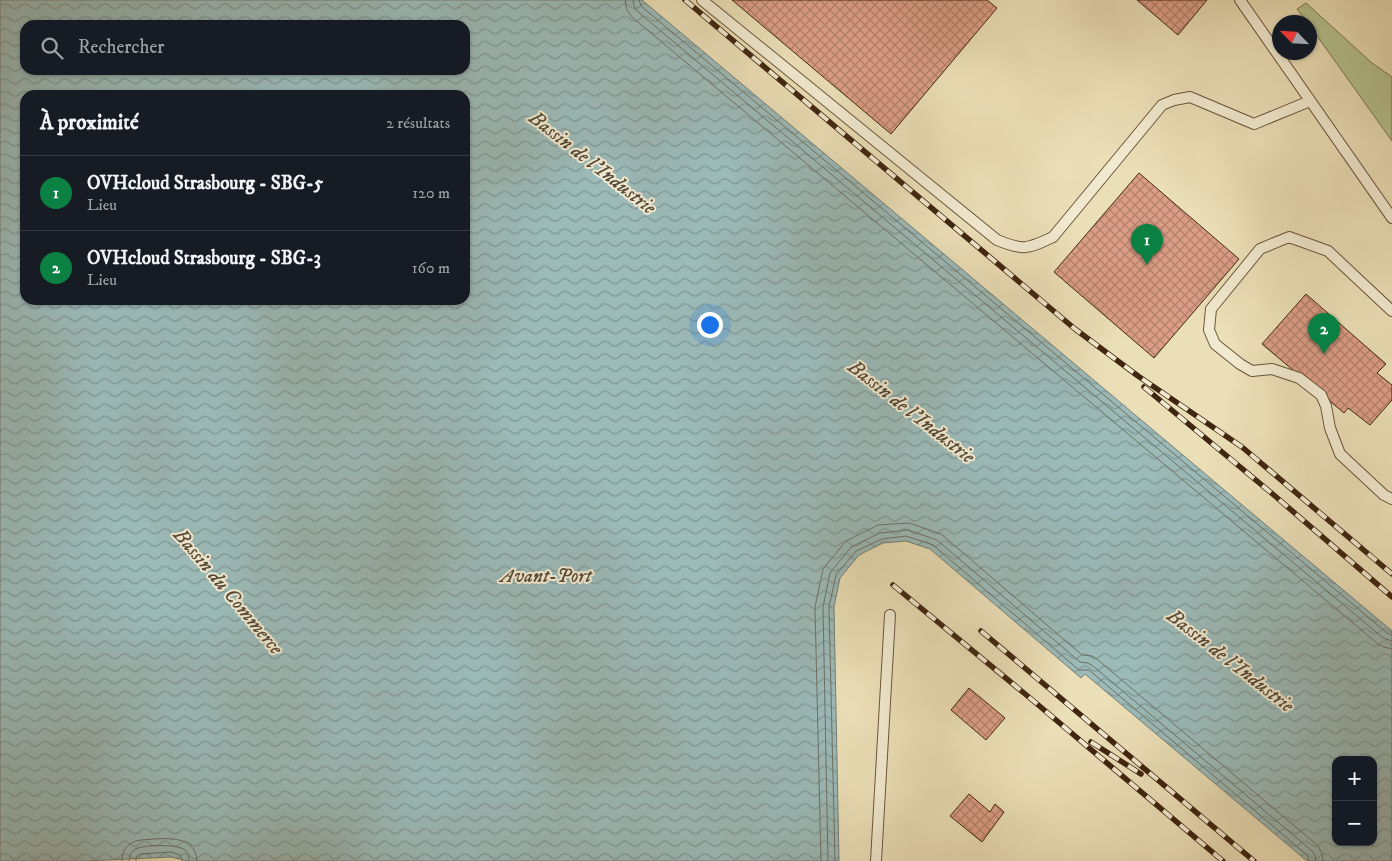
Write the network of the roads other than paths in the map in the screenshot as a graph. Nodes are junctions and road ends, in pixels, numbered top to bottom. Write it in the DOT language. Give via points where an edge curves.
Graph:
graph roads {
  1 [pos="702,0"];
  2 [pos="1240,0"];
  3 [pos="1310,101"];
  4 [pos="1392,218"];
  5 [pos="1392,311"];
  6 [pos="1392,499"];
  7 [pos="890,615"];
  8 [pos="876,861"];
  1 -- 3 [label="lane" via="997,240 1015,248 1030,248 1053,237 1162,106 1174,100 1190,97 1254,124"];
  2 -- 3 [label="lane"];
  3 -- 4 [label="lane"];
  5 -- 6 [label="lane" via="1328,251 1289,237 1260,249 1211,309 1208,330 1215,344 1252,371 1272,369 1299,378 1321,395 1340,454"];
  7 -- 8 [label="lane"];
}
